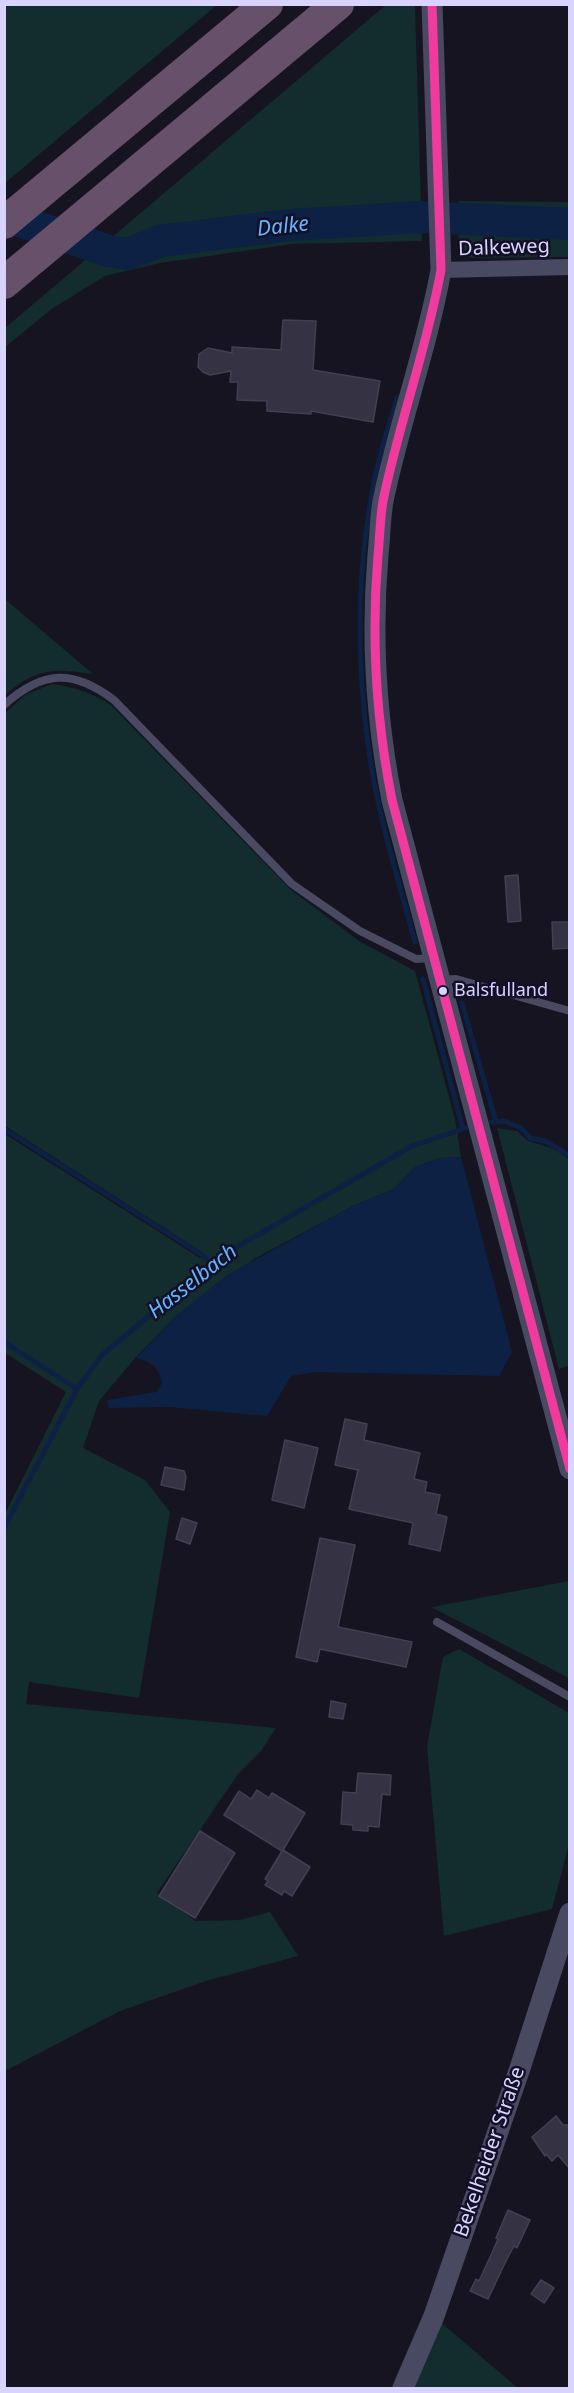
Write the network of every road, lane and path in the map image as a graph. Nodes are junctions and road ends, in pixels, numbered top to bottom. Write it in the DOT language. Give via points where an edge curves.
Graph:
graph roads {
  1 [pos="267,4"];
  2 [pos="338,4"];
  3 [pos="432,4"];
  4 [pos="4,223"];
  5 [pos="441,263"];
  6 [pos="570,267"];
  7 [pos="4,283"];
  8 [pos="4,705"];
  9 [pos="433,958"];
  10 [pos="439,980"];
  11 [pos="570,1011"];
  12 [pos="570,1469"];
  13 [pos="436,1622"];
  14 [pos="570,1697"];
  15 [pos="570,1913"];
  16 [pos="404,2388"];
  1 -- 4 [label="highway"];
  2 -- 7 [label="highway"];
  3 -- 5 [label="street"];
  5 -- 6 [label="street, Dalkeweg"];
  5 -- 9 [label="street" via="434,310 383,502 375,635 381,748"];
  8 -- 9 [label="lane" via="22,689 48,679 76,679 97,687 292,884 360,931 416,959"];
  9 -- 10 [label="street"];
  10 -- 11 [label="lane" via="456,979"];
  10 -- 12 [label="street"];
  13 -- 14 [label="lane"];
  15 -- 16 [label="street, Bekelheider Straße" via="434,2316"];
}
